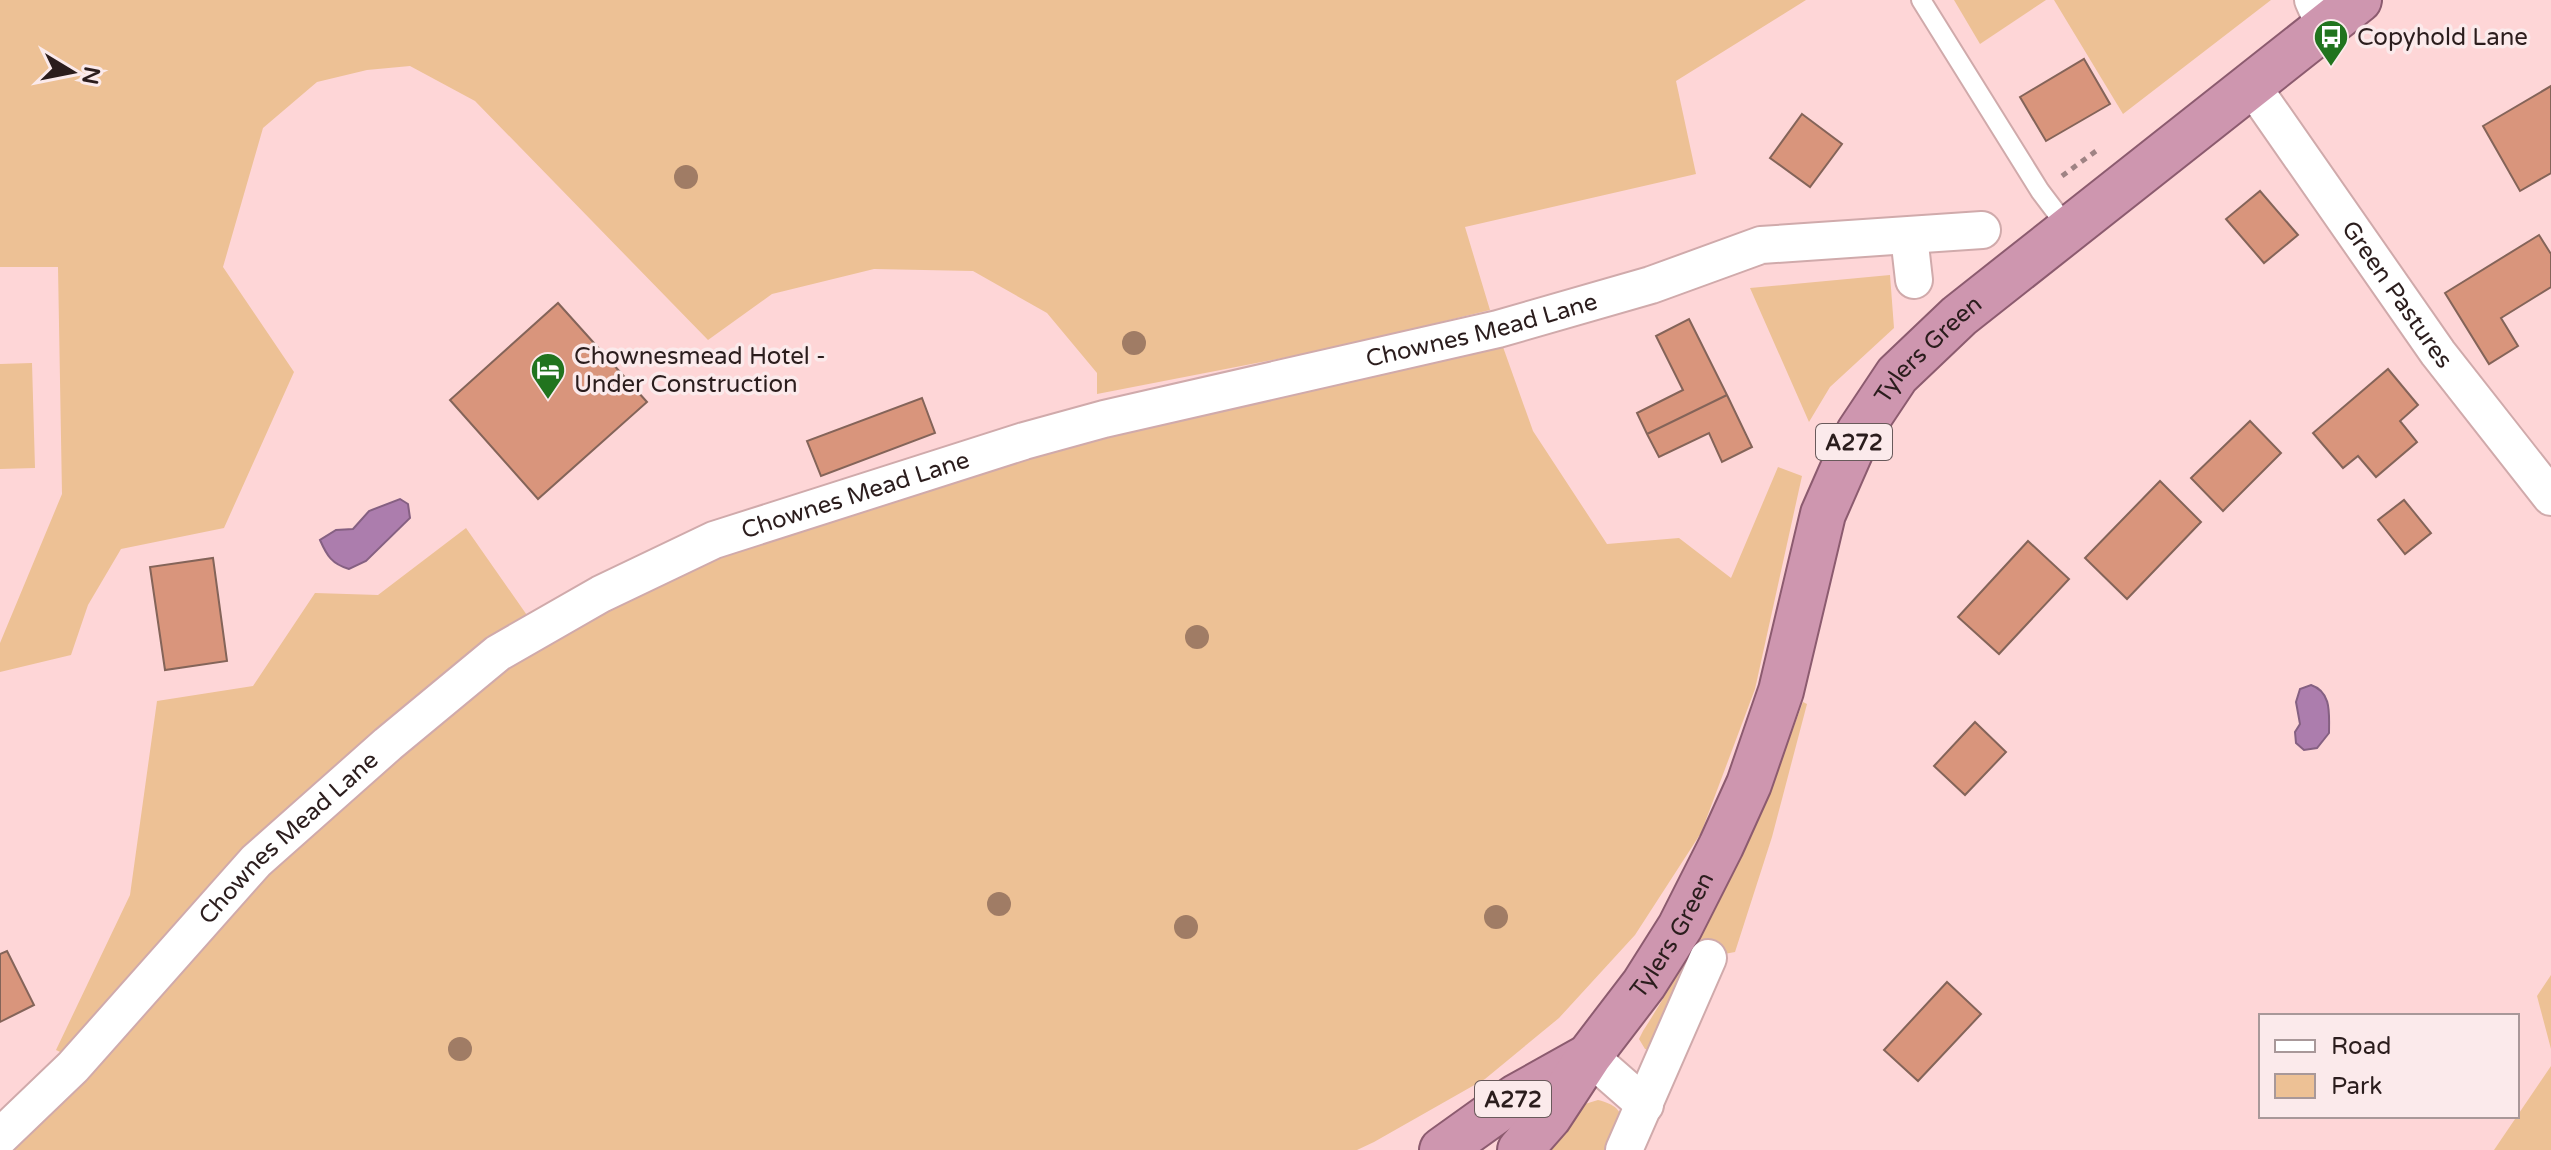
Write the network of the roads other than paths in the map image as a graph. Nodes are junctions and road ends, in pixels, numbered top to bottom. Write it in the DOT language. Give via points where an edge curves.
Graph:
graph roads {
  1 [pos="1921,0"];
  2 [pos="2359,0"];
  3 [pos="2319,14"];
  4 [pos="2252,86"];
  5 [pos="2068,228"];
  6 [pos="1982,230"];
  7 [pos="1909,236"];
  8 [pos="1914,280"];
  9 [pos="2551,497"];
  10 [pos="1708,958"];
  11 [pos="1589,1056"];
  12 [pos="1645,1105"];
  13 [pos="0,1137"];
  14 [pos="1442,1150"];
  15 [pos="1520,1150"];
  16 [pos="1624,1150"];
  1 -- 5 [label="lane"];
  2 -- 3 [label="highway, Tylers Green / A272"];
  3 -- 4 [label="highway, Tylers Green / A272"];
  4 -- 5 [label="highway, Tylers Green / A272"];
  4 -- 9 [label="street, Green Pastures" via="2438,353"];
  5 -- 11 [label="highway, Tylers Green / A272" via="1959,316 1897,375 1859,432 1823,514 1788,666 1749,784 1680,927"];
  6 -- 7 [label="street, Chownes Mead Lane"];
  7 -- 8 [label="street"];
  7 -- 13 [label="street, Chownes Mead Lane" via="1761,245 1651,285 1498,329 1037,437 714,540 601,594 498,653 388,744 256,861 73,1067"];
  10 -- 12 [label="street, Tylers Green"];
  11 -- 12 [label="street"];
  11 -- 14 [label="highway, Tylers Green / A272" via="1516,1097"];
  11 -- 15 [label="highway, Tylers Green / A272"];
  12 -- 16 [label="street, Tylers Green"];
}
